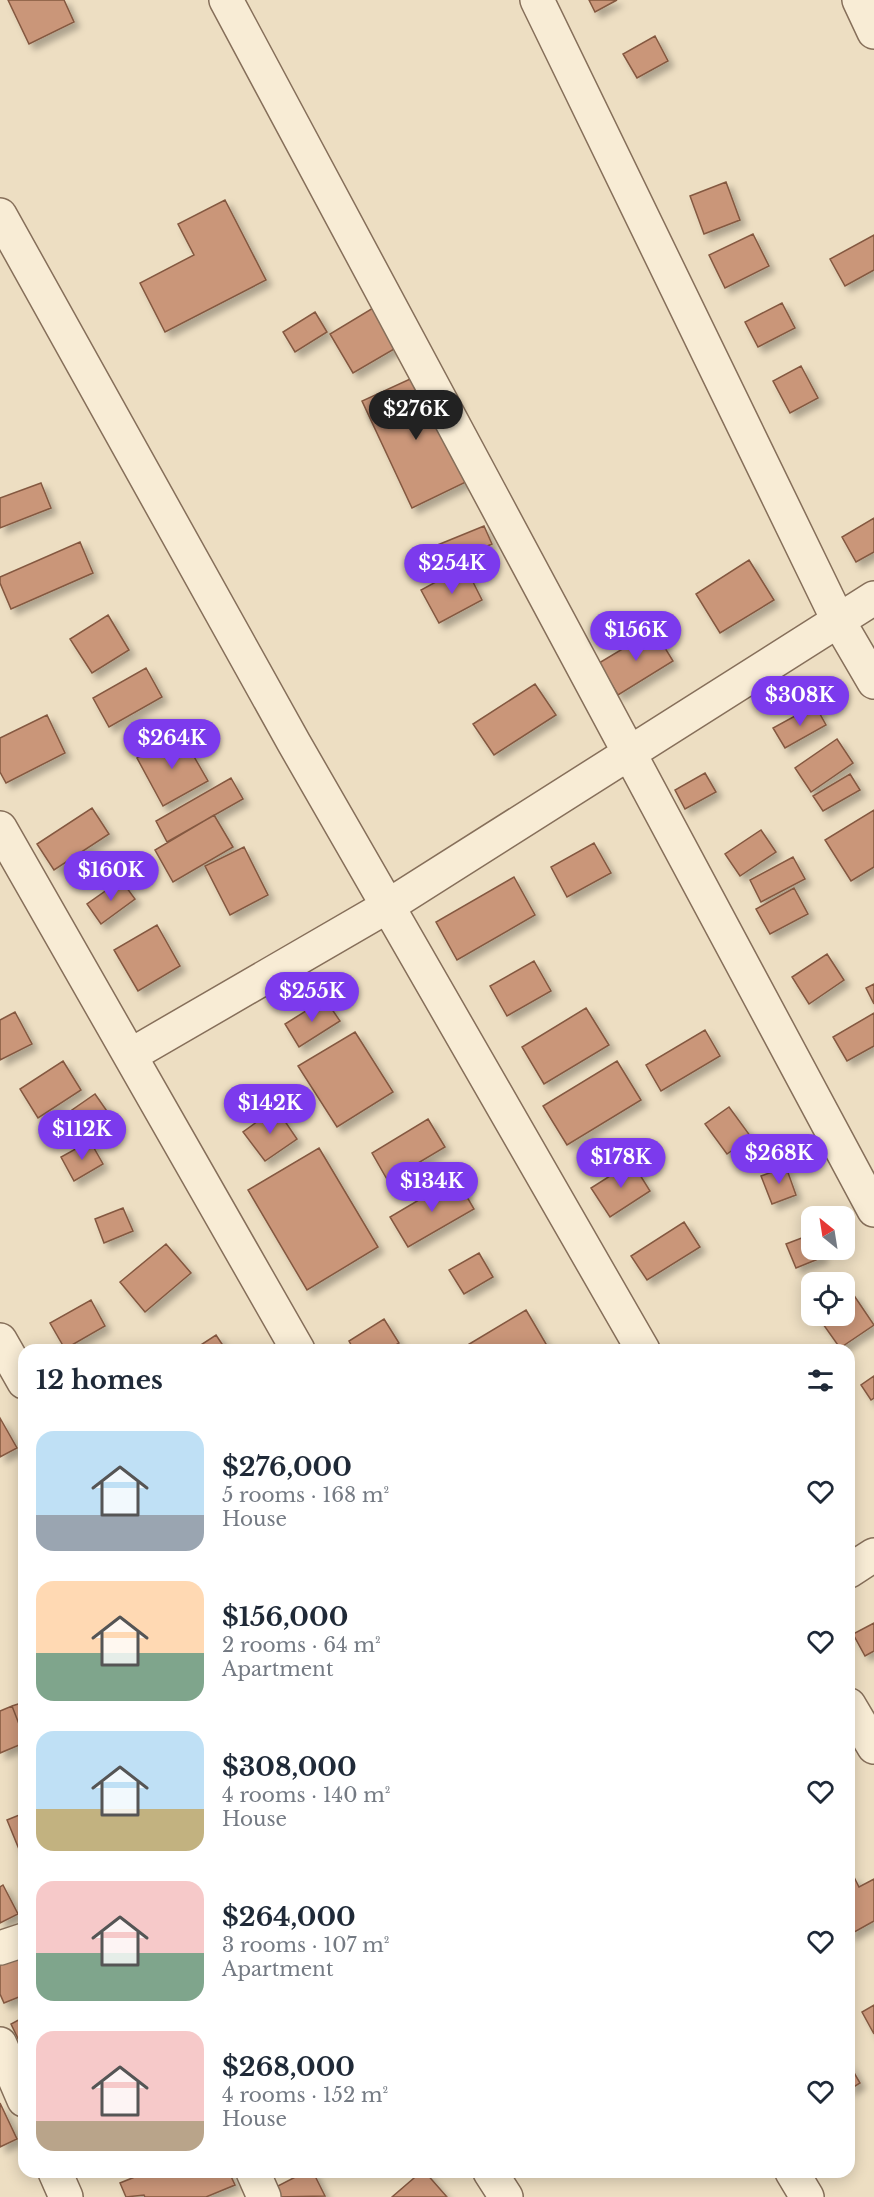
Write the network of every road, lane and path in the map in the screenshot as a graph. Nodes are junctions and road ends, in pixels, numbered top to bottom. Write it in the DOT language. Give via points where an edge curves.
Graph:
graph roads {
  1 [pos="226,0"];
  2 [pos="537,0"];
  3 [pos="859,0"];
  4 [pos="874,32"];
  5 [pos="0,215"];
  6 [pos="874,598"];
  7 [pos="838,622"];
  8 [pos="874,682"];
  9 [pos="630,753"];
  10 [pos="0,828"];
  11 [pos="388,906"];
  12 [pos="131,1055"];
  13 [pos="874,1210"];
  14 [pos="0,1340"];
  15 [pos="295,1344"];
  16 [pos="640,1344"];
  17 [pos="18,1372"];
  18 [pos="874,1555"];
  19 [pos="855,1567"];
  20 [pos="855,1715"];
  21 [pos="874,1747"];
  22 [pos="18,1942"];
  23 [pos="0,1948"];
  24 [pos="0,2044"];
  25 [pos="18,2086"];
  26 [pos="58,2178"];
  27 [pos="256,2178"];
  28 [pos="494,2178"];
  29 [pos="796,2178"];
  30 [pos="66,2197"];
  31 [pos="264,2197"];
  32 [pos="506,2197"];
  33 [pos="807,2197"];
  1 -- 9 [label="street"];
  2 -- 7 [label="street"];
  3 -- 4 [label="street"];
  5 -- 11 [label="street"];
  6 -- 7 [label="street"];
  7 -- 8 [label="street"];
  7 -- 9 [label="street"];
  9 -- 11 [label="street"];
  9 -- 13 [label="street"];
  10 -- 12 [label="street"];
  11 -- 12 [label="street"];
  11 -- 16 [label="street"];
  12 -- 15 [label="street"];
  14 -- 17 [label="street"];
  18 -- 19 [label="street"];
  20 -- 21 [label="street"];
  22 -- 23 [label="street"];
  24 -- 25 [label="street"];
  26 -- 30 [label="street"];
  27 -- 31 [label="street"];
  28 -- 32 [label="street"];
  29 -- 33 [label="street"];
}
